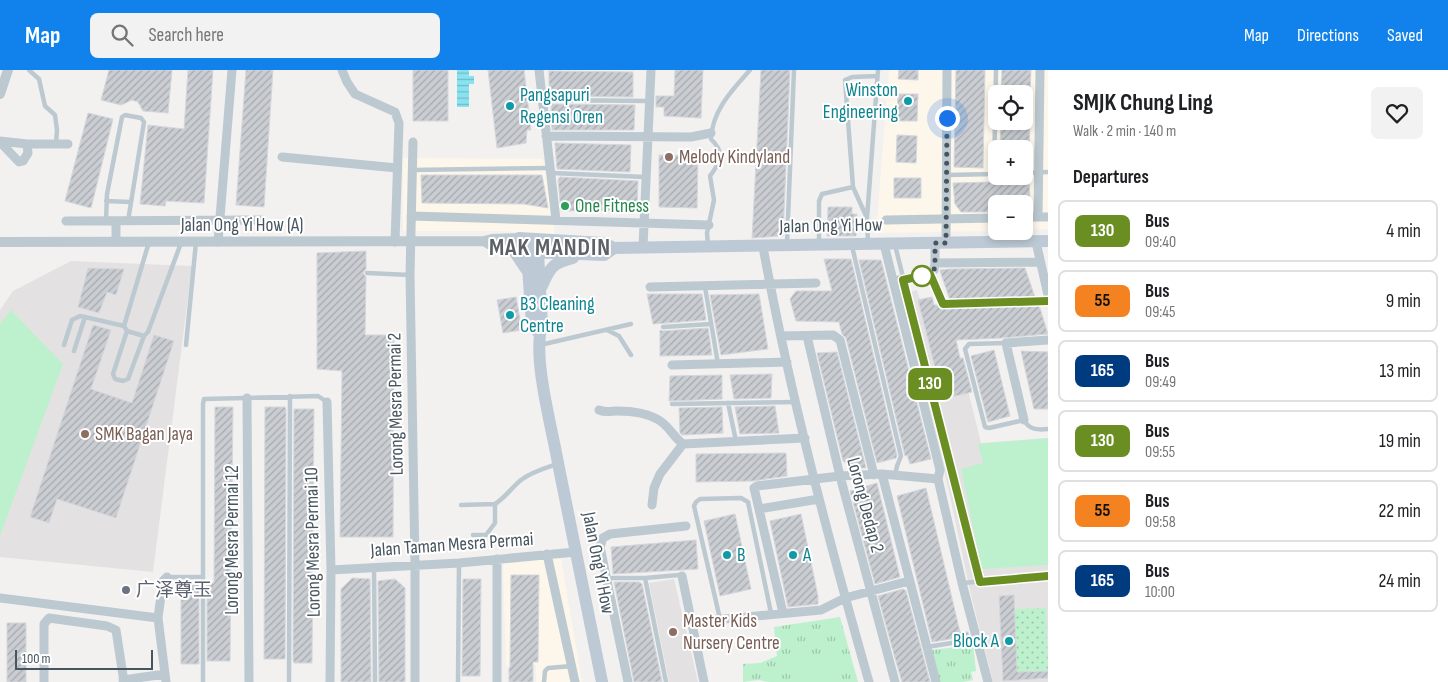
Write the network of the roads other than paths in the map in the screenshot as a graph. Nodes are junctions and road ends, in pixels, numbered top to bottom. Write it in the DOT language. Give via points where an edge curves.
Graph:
graph roads {
  1 [pos="8,70"];
  2 [pos="29,70"];
  3 [pos="232,70"];
  4 [pos="342,70"];
  5 [pos="539,70"];
  6 [pos="650,70"];
  7 [pos="750,70"];
  8 [pos="794,70"];
  9 [pos="878,70"];
  10 [pos="947,70"];
  11 [pos="996,70"];
  12 [pos="1040,70"];
  13 [pos="877,76"];
  14 [pos="0,94"];
  15 [pos="542,100"];
  16 [pos="649,101"];
  17 [pos="711,133"];
  18 [pos="546,136"];
  19 [pos="648,137"];
  20 [pos="995,140"];
  21 [pos="0,141"];
  22 [pos="413,142"];
  23 [pos="26,144"];
  24 [pos="68,144"];
  25 [pos="55,145"];
  26 [pos="282,157"];
  27 [pos="397,168"];
  28 [pos="412,170"];
  29 [pos="550,171"];
  30 [pos="1033,172"];
  31 [pos="1038,172"];
  32 [pos="1048,172"];
  33 [pos="988,174"];
  34 [pos="946,175"];
  35 [pos="645,177"];
  36 [pos="853,187"];
  37 [pos="106,201"];
  38 [pos="130,202"];
  39 [pos="411,216"];
  40 [pos="1043,217"];
  41 [pos="867,218"];
  42 [pos="988,218"];
  43 [pos="220,220"];
  44 [pos="261,220"];
  45 [pos="556,220"];
  46 [pos="886,220"];
  47 [pos="946,220"];
  48 [pos="66,221"];
  49 [pos="106,221"];
  50 [pos="116,221"];
  51 [pos="128,221"];
  52 [pos="644,224"];
  53 [pos="709,224"];
  54 [pos="560,241"];
  55 [pos="0,242"];
  56 [pos="116,242"];
  57 [pos="150,242"];
  58 [pos="182,242"];
  59 [pos="196,242"];
  60 [pos="218,242"];
  61 [pos="395,242"];
  62 [pos="410,242"];
  63 [pos="1042,242"];
  64 [pos="516,243"];
  65 [pos="940,243"];
  66 [pos="819,244"];
  67 [pos="868,244"];
  68 [pos="890,244"];
  69 [pos="852,245"];
  70 [pos="786,246"];
  71 [pos="643,247"];
  72 [pos="708,247"];
  73 [pos="763,247"];
  74 [pos="614,248"];
  75 [pos="533,251"];
  76 [pos="588,255"];
  77 [pos="1040,262"];
  78 [pos="935,263"];
  79 [pos="527,271"];
  80 [pos="367,274"];
  81 [pos="930,274"];
  82 [pos="410,275"];
  83 [pos="898,280"];
  84 [pos="816,283"];
  85 [pos="770,285"];
  86 [pos="650,287"];
  87 [pos="705,287"];
  88 [pos="540,292"];
  89 [pos="1048,295"];
  90 [pos="1048,301"];
  91 [pos="85,317"];
  92 [pos="631,324"];
  93 [pos="711,324"];
  94 [pos="124,326"];
  95 [pos="662,327"];
  96 [pos="605,330"];
  97 [pos="127,332"];
  98 [pos="144,336"];
  99 [pos="781,336"];
  100 [pos="807,336"];
  101 [pos="539,339"];
  102 [pos="1048,340"];
  103 [pos="1006,343"];
  104 [pos="64,345"];
  105 [pos="186,345"];
  106 [pos="74,351"];
  107 [pos="631,355"];
  108 [pos="787,362"];
  109 [pos="718,364"];
  110 [pos="672,365"];
  111 [pos="290,396"];
  112 [pos="247,398"];
  113 [pos="327,402"];
  114 [pos="796,402"];
  115 [pos="728,403"];
  116 [pos="672,404"];
  117 [pos="599,410"];
  118 [pos="1024,420"];
  119 [pos="1048,429"];
  120 [pos="805,438"];
  121 [pos="736,442"];
  122 [pos="683,444"];
  123 [pos="558,463"];
  124 [pos="878,474"];
  125 [pos="840,476"];
  126 [pos="895,476"];
  127 [pos="815,479"];
  128 [pos="938,479"];
  129 [pos="819,499"];
  130 [pos="495,504"];
  131 [pos="461,505"];
  132 [pos="652,506"];
  133 [pos="759,509"];
  134 [pos="686,526"];
  135 [pos="473,535"];
  136 [pos="576,552"];
  137 [pos="548,554"];
  138 [pos="497,559"];
  139 [pos="459,563"];
  140 [pos="415,565"];
  141 [pos="374,568"];
  142 [pos="331,570"];
  143 [pos="682,576"];
  144 [pos="1048,576"];
  145 [pos="167,577"];
  146 [pos="203,577"];
  147 [pos="606,578"];
  148 [pos="645,578"];
  149 [pos="909,581"];
  150 [pos="980,582"];
  151 [pos="962,583"];
  152 [pos="871,590"];
  153 [pos="0,598"];
  154 [pos="845,598"];
  155 [pos="771,613"];
  156 [pos="783,613"];
  157 [pos="158,618"];
  158 [pos="720,619"];
  159 [pos="693,622"];
  160 [pos="977,638"];
  161 [pos="927,647"];
  162 [pos="572,666"];
  163 [pos="166,678"];
  164 [pos="123,681"];
  165 [pos="44,682"];
  166 [pos="203,682"];
  167 [pos="249,682"];
  168 [pos="289,682"];
  169 [pos="330,682"];
  170 [pos="375,682"];
  171 [pos="415,682"];
  172 [pos="458,682"];
  173 [pos="497,682"];
  174 [pos="544,682"];
  175 [pos="575,682"];
  176 [pos="602,682"];
  177 [pos="628,682"];
  178 [pos="666,682"];
  179 [pos="704,682"];
  180 [pos="868,682"];
  181 [pos="895,682"];
  182 [pos="936,682"];
  183 [pos="988,682"];
  1 -- 14 [label="street"];
  2 -- 25 [label="lane" via="39,80 44,106 55,115"];
  3 -- 43 [label="street"];
  4 -- 27 [label="street" via="355,94 395,112 399,124"];
  5 -- 15 [label="street"];
  6 -- 16 [label="street"];
  7 -- 17 [label="lane" via="724,100"];
  8 -- 70 [label="lane"];
  9 -- 13 [label="lane"];
  10 -- 34 [label="street"];
  11 -- 20 [label="lane"];
  12 -- 31 [label="street"];
  13 -- 36 [label="lane" via="846,80"];
  13 -- 41 [label="lane"];
  15 -- 16 [label="lane"];
  15 -- 18 [label="street"];
  16 -- 19 [label="street"];
  17 -- 19 [label="street" via="691,137"];
  17 -- 53 [label="lane" via="720,162 710,176 714,200"];
  18 -- 19 [label="street"];
  18 -- 29 [label="street"];
  19 -- 35 [label="street"];
  21 -- 23 [label="street"];
  21 -- 23 [label="street" via="19,162 28,153"];
  22 -- 28 [label="street, Lorong Mesra Permai 2"];
  23 -- 25 [label="street"];
  24 -- 25 [label="street"];
  26 -- 27 [label="street"];
  27 -- 61 [label="street"];
  28 -- 29 [label="lane"];
  28 -- 39 [label="street, Lorong Mesra Permai 2"];
  29 -- 35 [label="lane"];
  29 -- 45 [label="street"];
  30 -- 31 [label="lane"];
  31 -- 32 [label="lane"];
  31 -- 40 [label="street"];
  33 -- 34 [label="lane"];
  34 -- 47 [label="street"];
  35 -- 52 [label="street"];
  36 -- 41 [label="lane"];
  36 -- 66 [label="lane" via="822,194 819,201"];
  37 -- 38 [label="lane"];
  37 -- 38 [label="lane" via="122,117 125,116 141,118 144,122"];
  37 -- 49 [label="lane"];
  38 -- 51 [label="lane"];
  39 -- 45 [label="street"];
  39 -- 62 [label="street, Lorong Mesra Permai 2"];
  41 -- 67 [label="lane"];
  42 -- 47 [label="street, Jalan Ong Yi How"];
  43 -- 44 [label="street"];
  43 -- 51 [label="street"];
  43 -- 60 [label="street"];
  45 -- 52 [label="street"];
  46 -- 47 [label="street, Jalan Ong Yi How"];
  47 -- 65 [label="street"];
  48 -- 49 [label="street"];
  49 -- 50 [label="street"];
  50 -- 51 [label="street"];
  50 -- 56 [label="street"];
  52 -- 53 [label="street"];
  52 -- 71 [label="street"];
  53 -- 72 [label="lane"];
  54 -- 64 [label="main road, Jalan Ong Yi How"];
  54 -- 74 [label="main road, Jalan Ong Yi How" via="603,244"];
  54 -- 75 [label="main road"];
  55 -- 56 [label="street, Jalan Ong Yi How (A)"];
  56 -- 57 [label="street, Jalan Ong Yi How (A)"];
  57 -- 58 [label="street, Jalan Ong Yi How (A)"];
  57 -- 94 [label="lane"];
  58 -- 59 [label="street, Jalan Ong Yi How (A)"];
  58 -- 98 [label="lane"];
  59 -- 60 [label="street, Jalan Ong Yi How (A)"];
  59 -- 105 [label="lane"];
  60 -- 61 [label="street, Jalan Ong Yi How (A)"];
  61 -- 62 [label="street, Jalan Ong Yi How (A)"];
  62 -- 64 [label="street, Jalan Ong Yi How (A)" via="484,241 492,238"];
  62 -- 82 [label="street, Lorong Mesra Permai 2"];
  63 -- 65 [label="main road, Jalan Ong Yi How"];
  63 -- 77 [label="street"];
  64 -- 75 [label="main road"];
  64 -- 79 [label="main road"];
  65 -- 68 [label="main road, Jalan Ong Yi How"];
  65 -- 78 [label="street"];
  66 -- 69 [label="main road, Jalan Ong Yi How"];
  66 -- 70 [label="main road, Jalan Ong Yi How"];
  67 -- 68 [label="main road, Jalan Ong Yi How"];
  67 -- 69 [label="main road, Jalan Ong Yi How"];
  68 -- 83 [label="street"];
  69 -- 126 [label="lane" via="900,456"];
  70 -- 73 [label="main road, Jalan Ong Yi How"];
  71 -- 72 [label="main road, Jalan Ong Yi How"];
  71 -- 74 [label="main road, Jalan Ong Yi How"];
  72 -- 73 [label="main road, Jalan Ong Yi How"];
  73 -- 85 [label="street"];
  74 -- 76 [label="main road, Jalan Ong Yi How" via="604,255"];
  75 -- 76 [label="main road, Jalan Ong Yi How"];
  75 -- 79 [label="main road, Jalan Ong Yi How"];
  75 -- 88 [label="main road, Jalan Ong Yi How"];
  76 -- 88 [label="main road" via="553,266"];
  77 -- 78 [label="street"];
  77 -- 89 [label="street"];
  78 -- 81 [label="street"];
  79 -- 101 [label="main road, Jalan Ong Yi How" via="532,325"];
  80 -- 82 [label="lane"];
  81 -- 83 [label="street"];
  81 -- 90 [label="lane" via="943,304"];
  82 -- 140 [label="street, Lorong Mesra Permai 2"];
  83 -- 128 [label="street" via="940,470"];
  83 -- 150 [label="lane"];
  84 -- 85 [label="street"];
  85 -- 87 [label="street"];
  85 -- 99 [label="street"];
  86 -- 87 [label="street"];
  87 -- 93 [label="lane"];
  88 -- 101 [label="main road, Jalan Ong Yi How" via="542,325"];
  91 -- 94 [label="lane"];
  91 -- 104 [label="lane" via="72,320"];
  91 -- 106 [label="lane"];
  92 -- 96 [label="lane"];
  93 -- 95 [label="lane"];
  93 -- 109 [label="lane"];
  94 -- 97 [label="lane"];
  96 -- 101 [label="lane"];
  96 -- 107 [label="lane" via="620,336"];
  97 -- 98 [label="lane"];
  97 -- 98 [label="lane" via="113,374 115,379 122,381 128,379"];
  99 -- 100 [label="street"];
  99 -- 108 [label="street"];
  100 -- 124 [label="street" via="833,335 840,340"];
  100 -- 125 [label="street, Lorong Dedap 2"];
  101 -- 123 [label="main road, Jalan Ong Yi How" via="540,367"];
  102 -- 103 [label="street"];
  103 -- 118 [label="street"];
  103 -- 118 [label="lane" via="968,344 965,349 985,427"];
  108 -- 109 [label="street"];
  108 -- 114 [label="street"];
  109 -- 110 [label="street"];
  111 -- 112 [label="lane"];
  111 -- 113 [label="lane" via="318,396"];
  111 -- 168 [label="lane"];
  112 -- 146 [label="lane" via="204,399"];
  112 -- 167 [label="street, Lorong Mesra Permai 12"];
  113 -- 142 [label="street, Lorong Mesra Permai 10"];
  114 -- 115 [label="lane"];
  114 -- 120 [label="street"];
  115 -- 116 [label="lane"];
  115 -- 121 [label="lane"];
  117 -- 122 [label="street" via="606,413 636,412 659,420"];
  118 -- 119 [label="lane" via="1035,430"];
  120 -- 121 [label="street"];
  120 -- 127 [label="street"];
  121 -- 122 [label="street"];
  122 -- 132 [label="street" via="660,474"];
  123 -- 130 [label="lane" via="520,480"];
  123 -- 136 [label="main road, Jalan Ong Yi How"];
  124 -- 125 [label="street"];
  124 -- 126 [label="street"];
  124 -- 149 [label="street"];
  125 -- 127 [label="street"];
  125 -- 152 [label="street, Lorong Dedap 2"];
  126 -- 128 [label="street"];
  127 -- 129 [label="street"];
  127 -- 133 [label="street" via="756,486"];
  128 -- 151 [label="street"];
  129 -- 133 [label="street"];
  129 -- 154 [label="street"];
  130 -- 131 [label="lane"];
  130 -- 135 [label="lane" via="495,523 486,535"];
  133 -- 156 [label="street"];
  134 -- 147 [label="street" via="610,534 603,538 600,547"];
  136 -- 137 [label="street, Jalan Taman Mesra Permai"];
  136 -- 176 [label="main road, Jalan Ong Yi How"];
  137 -- 138 [label="street, Jalan Taman Mesra Permai"];
  137 -- 162 [label="street"];
  138 -- 139 [label="street, Jalan Taman Mesra Permai"];
  138 -- 173 [label="street"];
  139 -- 140 [label="street, Jalan Taman Mesra Permai"];
  139 -- 172 [label="lane"];
  140 -- 141 [label="street, Jalan Taman Mesra Permai"];
  140 -- 171 [label="street, Lorong Mesra Permai 2"];
  141 -- 142 [label="street, Jalan Taman Mesra Permai"];
  141 -- 170 [label="lane"];
  142 -- 169 [label="street, Lorong Mesra Permai 10"];
  143 -- 148 [label="lane"];
  143 -- 159 [label="street"];
  144 -- 150 [label="lane"];
  145 -- 146 [label="lane"];
  145 -- 157 [label="street" via="163,581"];
  146 -- 166 [label="lane"];
  147 -- 148 [label="lane"];
  147 -- 177 [label="street"];
  148 -- 178 [label="lane"];
  149 -- 152 [label="street"];
  149 -- 161 [label="street"];
  150 -- 151 [label="lane"];
  151 -- 160 [label="street"];
  152 -- 154 [label="street"];
  152 -- 181 [label="street, Lorong Dedap 2"];
  153 -- 157 [label="street"];
  154 -- 156 [label="street" via="821,610"];
  154 -- 180 [label="street"];
  155 -- 156 [label="street"];
  155 -- 158 [label="street"];
  155 -- 158 [label="lane" via="748,502 742,498 700,499 694,506"];
  157 -- 163 [label="street"];
  158 -- 159 [label="street"];
  159 -- 179 [label="street"];
  160 -- 161 [label="lane"];
  160 -- 183 [label="street"];
  161 -- 182 [label="street"];
  162 -- 174 [label="lane" via="548,668"];
  162 -- 175 [label="street"];
  163 -- 164 [label="street"];
  164 -- 165 [label="street" via="116,630 49,618 44,624"];
}
